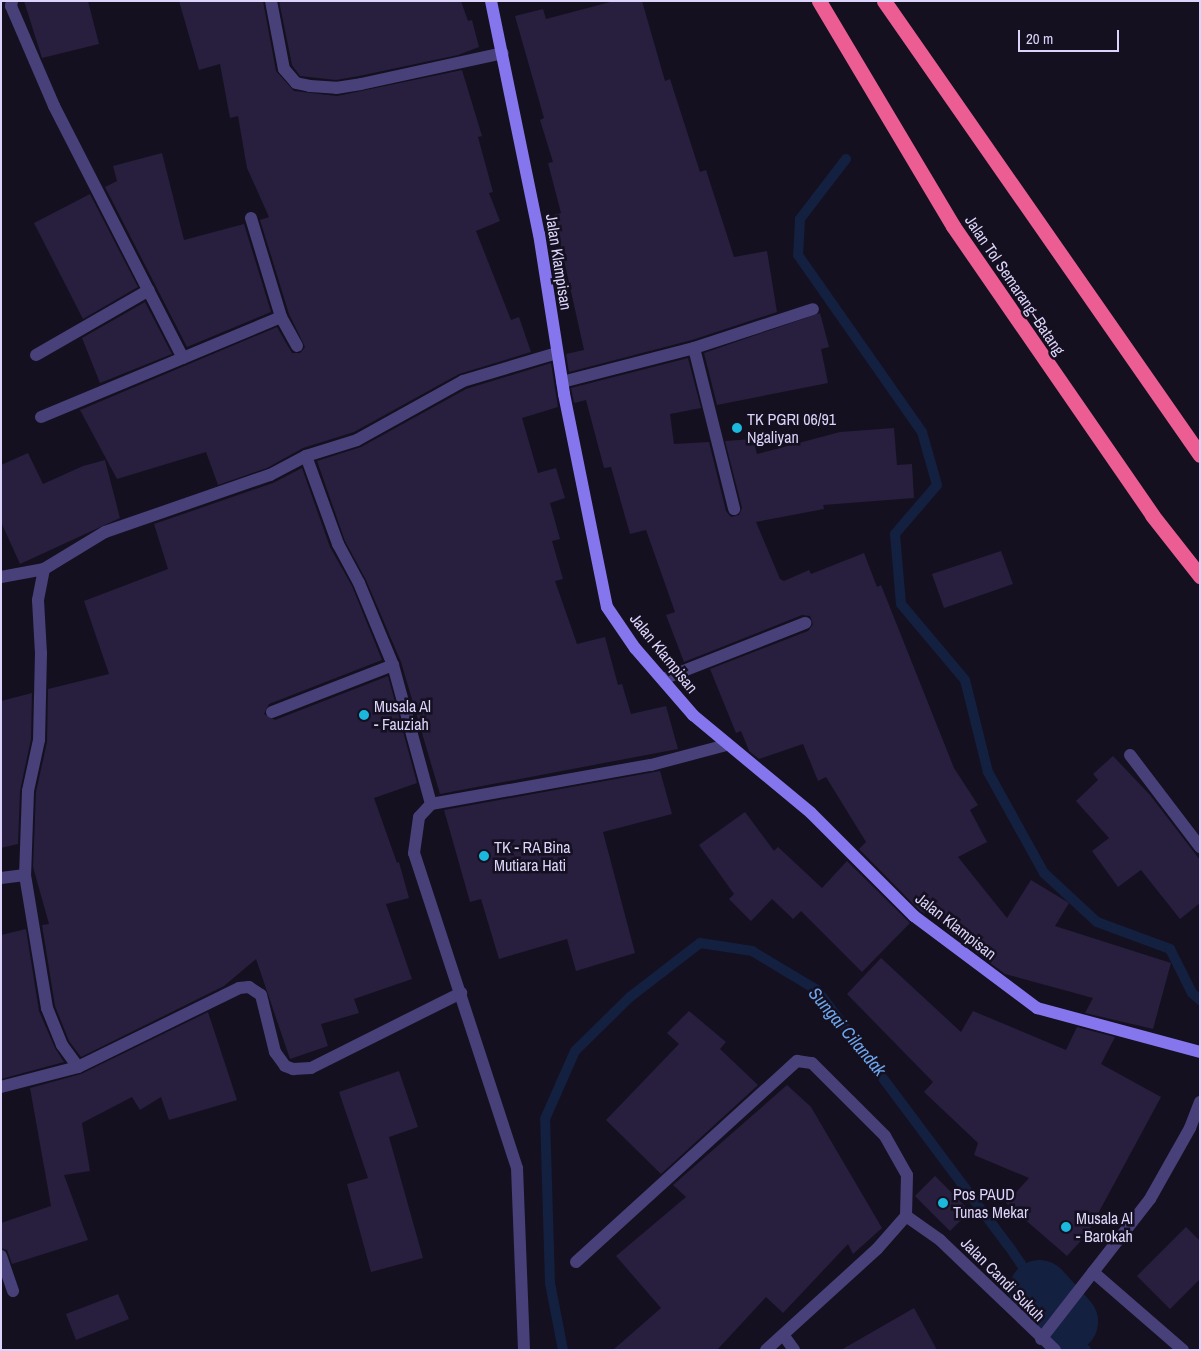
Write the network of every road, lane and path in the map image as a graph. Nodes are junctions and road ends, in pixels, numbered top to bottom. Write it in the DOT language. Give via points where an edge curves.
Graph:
graph roads {
  1 [pos="12,1"];
  2 [pos="271,1"];
  3 [pos="491,1"];
  4 [pos="819,1"];
  5 [pos="887,6"];
  6 [pos="503,53"];
  7 [pos="251,218"];
  8 [pos="149,290"];
  9 [pos="813,309"];
  10 [pos="281,317"];
  11 [pos="297,346"];
  12 [pos="694,348"];
  13 [pos="557,353"];
  14 [pos="36,355"];
  15 [pos="183,358"];
  16 [pos="562,382"];
  17 [pos="41,417"];
  18 [pos="1200,455"];
  19 [pos="306,456"];
  20 [pos="734,509"];
  21 [pos="44,569"];
  22 [pos="1200,576"];
  23 [pos="1,577"];
  24 [pos="805,623"];
  25 [pos="393,665"];
  26 [pos="663,679"];
  27 [pos="272,712"];
  28 [pos="726,745"];
  29 [pos="1130,755"];
  30 [pos="431,804"];
  31 [pos="1200,847"];
  32 [pos="25,875"];
  33 [pos="1,878"];
  34 [pos="461,993"];
  35 [pos="1200,1052"];
  36 [pos="78,1067"];
  37 [pos="1,1087"];
  38 [pos="1200,1102"];
  39 [pos="906,1216"];
  40 [pos="1,1256"];
  41 [pos="576,1262"];
  42 [pos="1093,1272"];
  43 [pos="14,1291"];
  44 [pos="784,1336"];
  45 [pos="1044,1336"];
  46 [pos="524,1350"];
  47 [pos="766,1350"];
  48 [pos="794,1350"];
  49 [pos="1055,1350"];
  50 [pos="1183,1350"];
  1 -- 8 [label="street" via="10,6 54,106"];
  2 -- 6 [label="street" via="284,70 296,83 336,88"];
  3 -- 6 [label="street, Jalan Klampisan"];
  4 -- 22 [label="highway, Jalan Tol Semarang–Batang" via="953,226 1152,515"];
  5 -- 18 [label="highway"];
  6 -- 13 [label="street, Jalan Klampisan" via="539,234"];
  7 -- 10 [label="street"];
  8 -- 14 [label="street"];
  8 -- 15 [label="street"];
  9 -- 12 [label="street"];
  10 -- 11 [label="street"];
  10 -- 15 [label="street"];
  12 -- 16 [label="street"];
  12 -- 20 [label="street"];
  13 -- 16 [label="street, Jalan Klampisan"];
  13 -- 19 [label="street" via="463,381 380,430"];
  15 -- 17 [label="street"];
  16 -- 26 [label="street, Jalan Klampisan" via="607,607 635,648"];
  19 -- 21 [label="street" via="270,475 106,532"];
  19 -- 25 [label="street" via="338,544 359,583"];
  21 -- 23 [label="street"];
  21 -- 32 [label="street" via="38,600 41,653 39,740 28,791"];
  24 -- 26 [label="street"];
  25 -- 27 [label="street"];
  25 -- 30 [label="street"];
  26 -- 28 [label="street, Jalan Klampisan"];
  28 -- 30 [label="street" via="651,766"];
  28 -- 35 [label="street, Jalan Klampisan" via="811,813 914,916 1037,1008"];
  29 -- 31 [label="street"];
  30 -- 34 [label="street" via="419,817 414,853"];
  32 -- 33 [label="street"];
  32 -- 36 [label="street" via="48,1008 62,1044"];
  34 -- 36 [label="street" via="310,1068 294,1069 285,1066 274,1052 261,995 249,987 239,988"];
  34 -- 46 [label="street" via="517,1168"];
  36 -- 37 [label="street"];
  38 -- 42 [label="street" via="1190,1128 1150,1199"];
  39 -- 41 [label="street" via="907,1175 885,1136 812,1063 797,1062"];
  39 -- 44 [label="street"];
  39 -- 45 [label="street, Jalan Candi Sukuh" via="940,1240"];
  40 -- 43 [label="street"];
  42 -- 45 [label="street"];
  42 -- 50 [label="street"];
  44 -- 47 [label="street"];
  44 -- 48 [label="street"];
  45 -- 49 [label="street, Jalan Candi Sukuh"];
}
